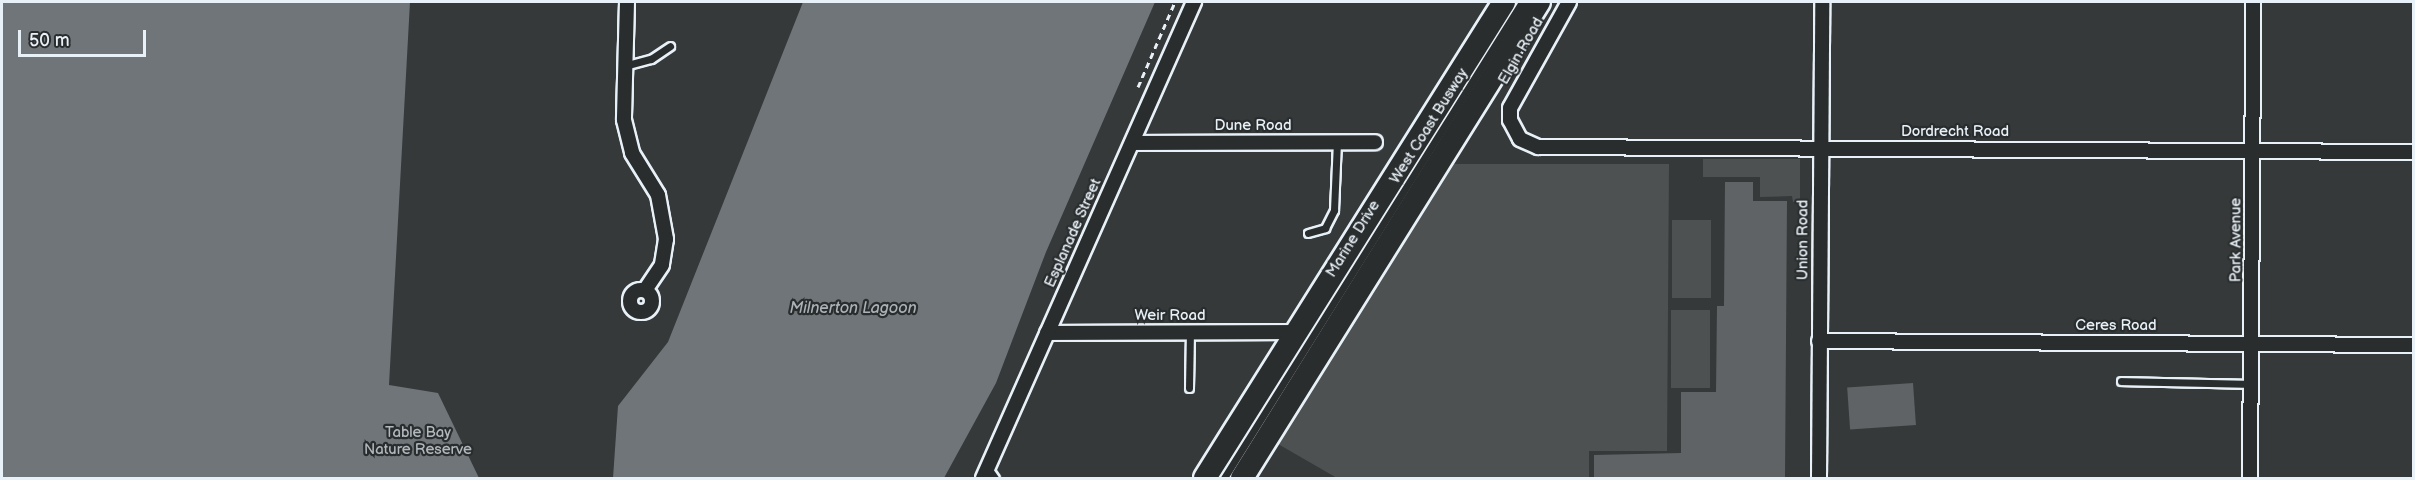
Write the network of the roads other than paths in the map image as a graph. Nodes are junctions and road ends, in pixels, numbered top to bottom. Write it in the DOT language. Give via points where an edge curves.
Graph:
graph roads {
  1 [pos="627,2"];
  2 [pos="1194,2"];
  3 [pos="1504,2"];
  4 [pos="1522,2"];
  5 [pos="1539,2"];
  6 [pos="1569,2"];
  7 [pos="1822,2"];
  8 [pos="2253,2"];
  9 [pos="670,46"];
  10 [pos="624,66"];
  11 [pos="1510,120"];
  12 [pos="1132,142"];
  13 [pos="1337,142"];
  14 [pos="1375,142"];
  15 [pos="1821,147"];
  16 [pos="2253,151"];
  17 [pos="2414,152"];
  18 [pos="1308,233"];
  19 [pos="645,290"];
  20 [pos="1190,332"];
  21 [pos="1294,332"];
  22 [pos="1047,333"];
  23 [pos="1819,341"];
  24 [pos="2253,344"];
  25 [pos="2414,345"];
  26 [pos="2121,381"];
  27 [pos="2252,384"];
  28 [pos="1189,388"];
  29 [pos="989,475"];
  30 [pos="1205,478"];
  31 [pos="1224,478"];
  32 [pos="1242,478"];
  33 [pos="1819,478"];
  34 [pos="2250,478"];
  1 -- 10 [label="street"];
  2 -- 12 [label="street, Esplanade Street"];
  3 -- 21 [label="main road, Marine Drive"];
  4 -- 31 [label="lane, West Coast Busway"];
  5 -- 32 [label="main road"];
  6 -- 11 [label="street, Elgin Road" via="1522,81"];
  7 -- 15 [label="street, Union Road"];
  8 -- 16 [label="street, Park Avenue"];
  9 -- 10 [label="lane" via="651,59"];
  10 -- 19 [label="street" via="627,138 658,195 666,249 662,265"];
  11 -- 15 [label="street, Dordrecht Road" via="1520,139 1539,147"];
  12 -- 13 [label="street, Dune Road"];
  12 -- 22 [label="street, Esplanade Street"];
  13 -- 14 [label="street, Dune Road"];
  13 -- 18 [label="lane" via="1334,210 1325,228"];
  15 -- 16 [label="street, Dordrecht Road"];
  15 -- 23 [label="street, Union Road"];
  16 -- 17 [label="street, Dordrecht Road"];
  16 -- 24 [label="street, Park Avenue"];
  20 -- 21 [label="street, Weir Road"];
  20 -- 22 [label="street, Weir Road"];
  20 -- 28 [label="lane"];
  21 -- 30 [label="main road, Marine Drive"];
  22 -- 29 [label="street, Esplanade Street"];
  23 -- 24 [label="street, Ceres Road"];
  23 -- 33 [label="street, Union Road"];
  24 -- 25 [label="street, Ceres Road"];
  24 -- 27 [label="street, Park Avenue"];
  26 -- 27 [label="lane"];
  27 -- 34 [label="street, Park Avenue"];
}
